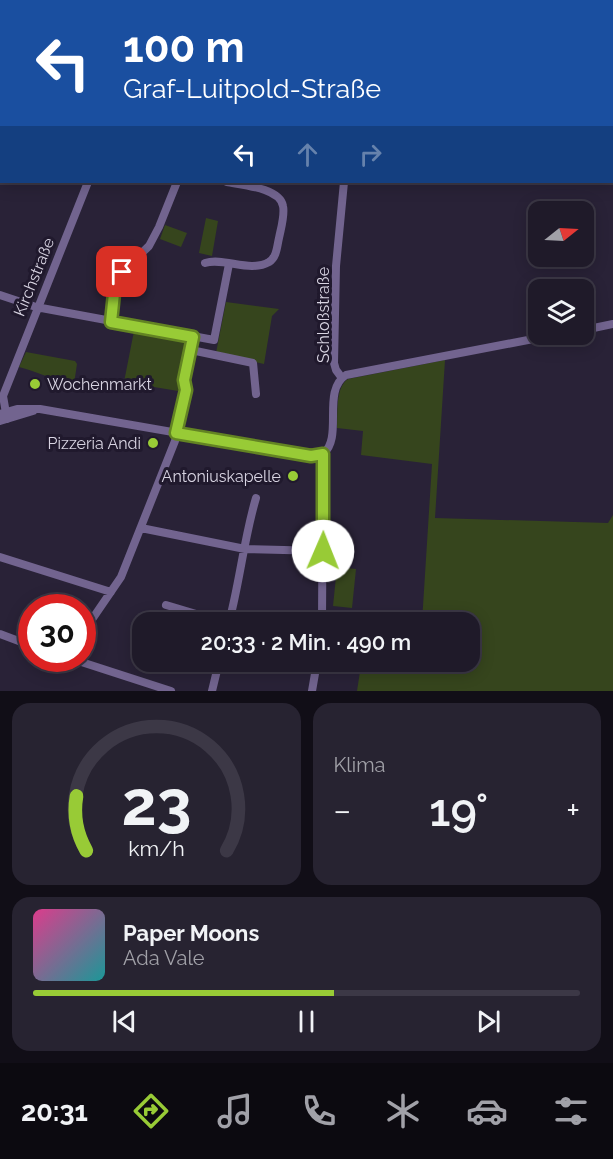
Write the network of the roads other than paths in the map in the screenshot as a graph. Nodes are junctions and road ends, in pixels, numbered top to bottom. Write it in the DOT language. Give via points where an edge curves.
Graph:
graph roads {
  1 [pos="88,183"];
  2 [pos="177,183"];
  3 [pos="232,183"];
  4 [pos="344,183"];
  5 [pos="205,263"];
  6 [pos="229,264"];
  7 [pos="0,296"];
  8 [pos="36,307"];
  9 [pos="111,322"];
  10 [pos="613,324"];
  11 [pos="594,328"];
  12 [pos="193,337"];
  13 [pos="528,340"];
  14 [pos="191,350"];
  15 [pos="342,378"];
  16 [pos="256,394"];
  17 [pos="3,416"];
  18 [pos="176,433"];
  19 [pos="323,454"];
  20 [pos="256,498"];
  21 [pos="141,528"];
  22 [pos="246,549"];
  23 [pos="323,551"];
  24 [pos="0,557"];
  25 [pos="111,592"];
  26 [pos="166,605"];
  27 [pos="189,612"];
  28 [pos="231,612"];
  29 [pos="322,612"];
  30 [pos="96,614"];
  31 [pos="0,635"];
  32 [pos="18,641"];
  33 [pos="96,667"];
  34 [pos="217,672"];
  35 [pos="315,672"];
  36 [pos="171,691"];
  37 [pos="212,691"];
  38 [pos="312,691"];
  1 -- 8 [label="street, Kirchstraße"];
  2 -- 9 [label="street" via="149,246 115,284"];
  3 -- 6 [label="street" via="272,192 284,206 272,260 261,265"];
  4 -- 15 [label="street, Schloßstraße" via="336,266 334,363"];
  5 -- 6 [label="street"];
  6 -- 12 [label="street" via="214,340"];
  7 -- 8 [label="street"];
  8 -- 9 [label="street"];
  8 -- 17 [label="street, Kirchstraße" via="3,396"];
  9 -- 12 [label="street"];
  10 -- 11 [label="street"];
  12 -- 14 [label="street"];
  13 -- 15 [label="street" via="366,370"];
  14 -- 16 [label="street" via="253,363"];
  14 -- 18 [label="street"];
  15 -- 19 [label="street, Schloßstraße" via="335,391 330,444"];
  17 -- 18 [label="street" via="26,408 40,409"];
  18 -- 19 [label="street" via="311,456"];
  18 -- 21 [label="street"];
  19 -- 23 [label="street, Schloßstraße"];
  20 -- 22 [label="street"];
  21 -- 22 [label="street"];
  21 -- 25 [label="street"];
  22 -- 23 [label="street"];
  22 -- 28 [label="street"];
  23 -- 29 [label="street, Schloßstraße"];
  24 -- 25 [label="street"];
  25 -- 30 [label="street"];
  26 -- 27 [label="street"];
  31 -- 32 [label="street"];
  33 -- 36 [label="street"];
  34 -- 37 [label="street"];
  35 -- 38 [label="street"];
}
